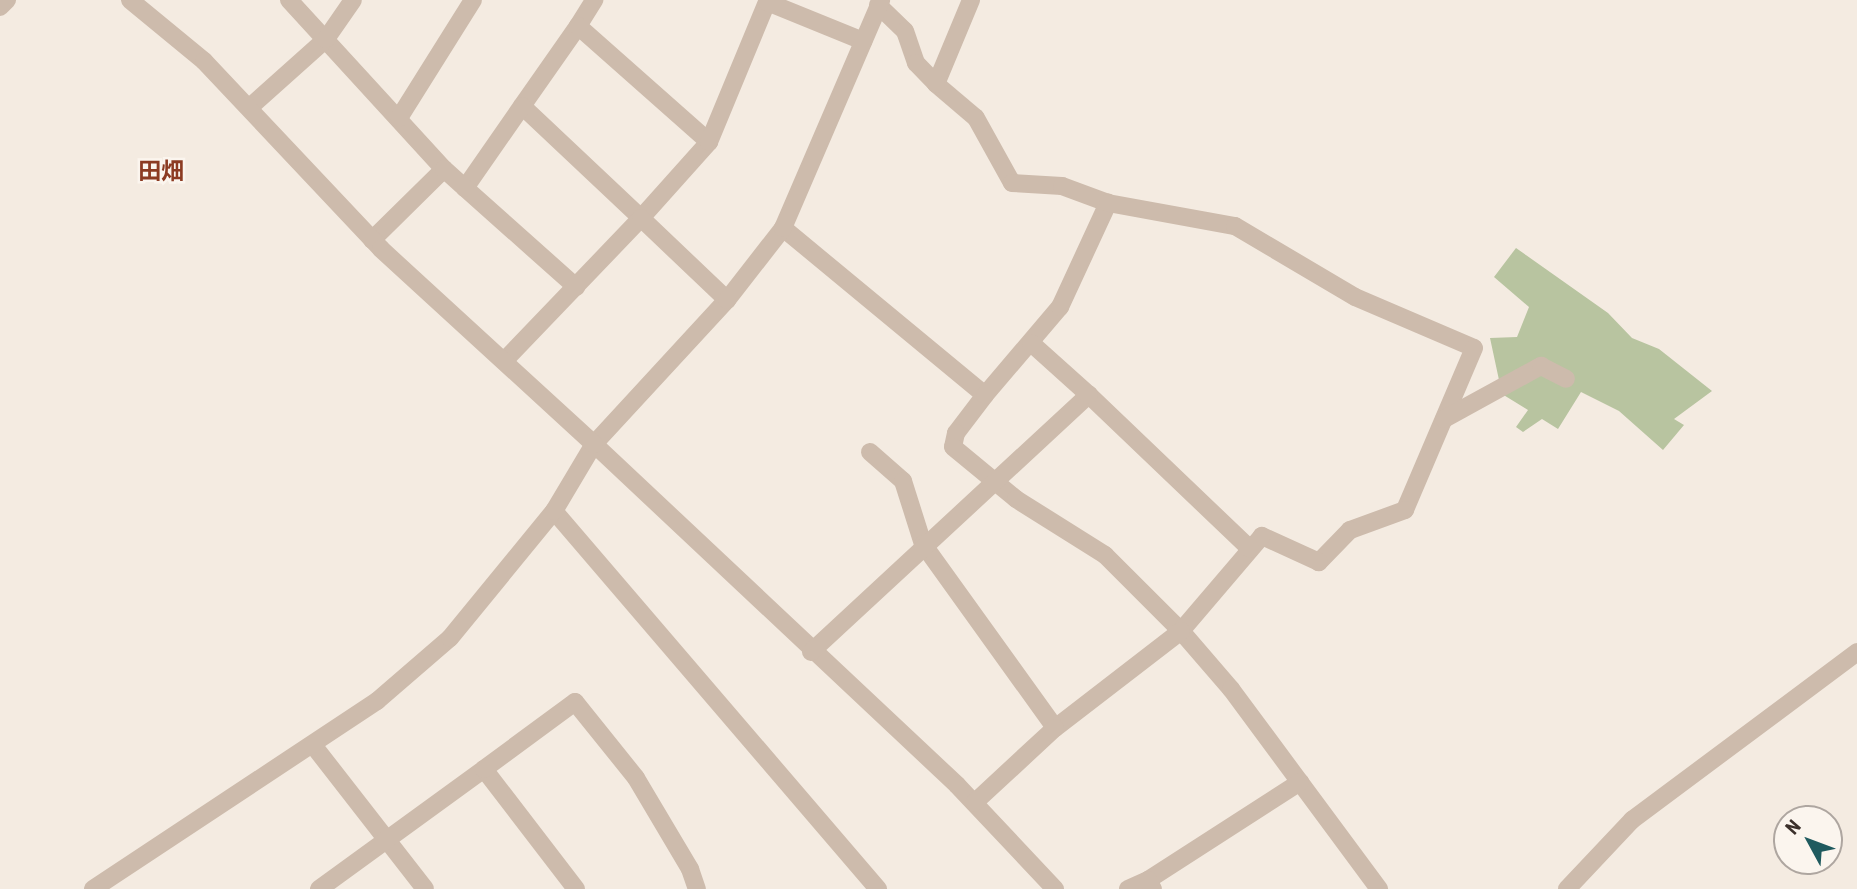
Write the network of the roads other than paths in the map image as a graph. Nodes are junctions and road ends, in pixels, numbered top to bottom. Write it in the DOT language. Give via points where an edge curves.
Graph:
graph roads {
  1 [pos="7,0"];
  2 [pos="130,0"];
  3 [pos="289,0"];
  4 [pos="354,0"];
  5 [pos="473,0"];
  6 [pos="594,0"];
  7 [pos="971,0"];
  8 [pos="764,1"];
  9 [pos="880,2"];
  10 [pos="0,7"];
  11 [pos="578,26"];
  12 [pos="326,39"];
  13 [pos="863,41"];
  14 [pos="936,83"];
  15 [pos="522,106"];
  16 [pos="250,107"];
  17 [pos="399,118"];
  18 [pos="709,142"];
  19 [pos="444,169"];
  20 [pos="466,188"];
  21 [pos="1108,203"];
  22 [pos="641,218"];
  23 [pos="783,228"];
  24 [pos="372,240"];
  25 [pos="576,287"];
  26 [pos="727,300"];
  27 [pos="1031,343"];
  28 [pos="504,361"];
  29 [pos="1566,379"];
  30 [pos="985,395"];
  31 [pos="1089,395"];
  32 [pos="1444,419"];
  33 [pos="594,444"];
  34 [pos="870,452"];
  35 [pos="993,481"];
  36 [pos="554,511"];
  37 [pos="923,544"];
  38 [pos="1250,549"];
  39 [pos="1181,631"];
  40 [pos="811,652"];
  41 [pos="1857,652"];
  42 [pos="1055,728"];
  43 [pos="313,745"];
  44 [pos="484,769"];
  45 [pos="1300,782"];
  46 [pos="974,803"];
  47 [pos="388,842"];
  48 [pos="1151,885"];
  49 [pos="93,889"];
  50 [pos="319,889"];
  51 [pos="425,889"];
  52 [pos="576,889"];
  53 [pos="697,889"];
  54 [pos="878,889"];
  55 [pos="1055,889"];
  56 [pos="1128,889"];
  57 [pos="1379,889"];
  58 [pos="1567,889"];
  1 -- 10 [label="street"];
  2 -- 16 [label="street" via="204,61"];
  3 -- 12 [label="street"];
  4 -- 12 [label="street"];
  5 -- 17 [label="street"];
  6 -- 11 [label="street"];
  7 -- 14 [label="street"];
  8 -- 13 [label="street"];
  8 -- 18 [label="street"];
  9 -- 13 [label="street"];
  9 -- 14 [label="street" via="905,31 916,63"];
  11 -- 15 [label="street"];
  11 -- 18 [label="street"];
  12 -- 16 [label="street"];
  12 -- 17 [label="street"];
  13 -- 23 [label="street"];
  14 -- 21 [label="street" via="976,118 1013,183 1062,186"];
  15 -- 20 [label="street"];
  15 -- 22 [label="street"];
  16 -- 24 [label="street"];
  17 -- 19 [label="street"];
  18 -- 22 [label="street"];
  19 -- 20 [label="street"];
  19 -- 24 [label="street"];
  20 -- 25 [label="street"];
  21 -- 27 [label="street" via="1060,307"];
  21 -- 32 [label="street" via="1235,226 1355,297 1474,348"];
  22 -- 25 [label="street"];
  22 -- 26 [label="street"];
  23 -- 26 [label="street"];
  23 -- 30 [label="street"];
  24 -- 28 [label="street"];
  25 -- 28 [label="street"];
  26 -- 33 [label="street"];
  27 -- 30 [label="street"];
  27 -- 31 [label="street"];
  28 -- 33 [label="street"];
  29 -- 32 [label="street" via="1541,366"];
  30 -- 35 [label="street" via="956,433 953,447"];
  31 -- 35 [label="street"];
  31 -- 38 [label="street"];
  32 -- 38 [label="street" via="1405,510 1350,530 1319,562 1262,536"];
  33 -- 36 [label="street"];
  33 -- 40 [label="street"];
  34 -- 37 [label="street" via="902,481"];
  35 -- 37 [label="street"];
  35 -- 39 [label="street" via="1105,555"];
  36 -- 43 [label="street" via="450,638 377,701"];
  36 -- 54 [label="street"];
  37 -- 40 [label="street"];
  37 -- 42 [label="street"];
  38 -- 39 [label="street"];
  39 -- 42 [label="street"];
  39 -- 45 [label="street"];
  40 -- 46 [label="street"];
  41 -- 58 [label="street" via="1632,820"];
  42 -- 46 [label="street"];
  43 -- 47 [label="street"];
  43 -- 49 [label="street"];
  44 -- 47 [label="street"];
  44 -- 52 [label="street"];
  44 -- 53 [label="street" via="575,702 636,778"];
  45 -- 48 [label="street"];
  45 -- 57 [label="street"];
  46 -- 55 [label="street"];
  47 -- 50 [label="street"];
  47 -- 51 [label="street"];
  48 -- 56 [label="street"];
}
